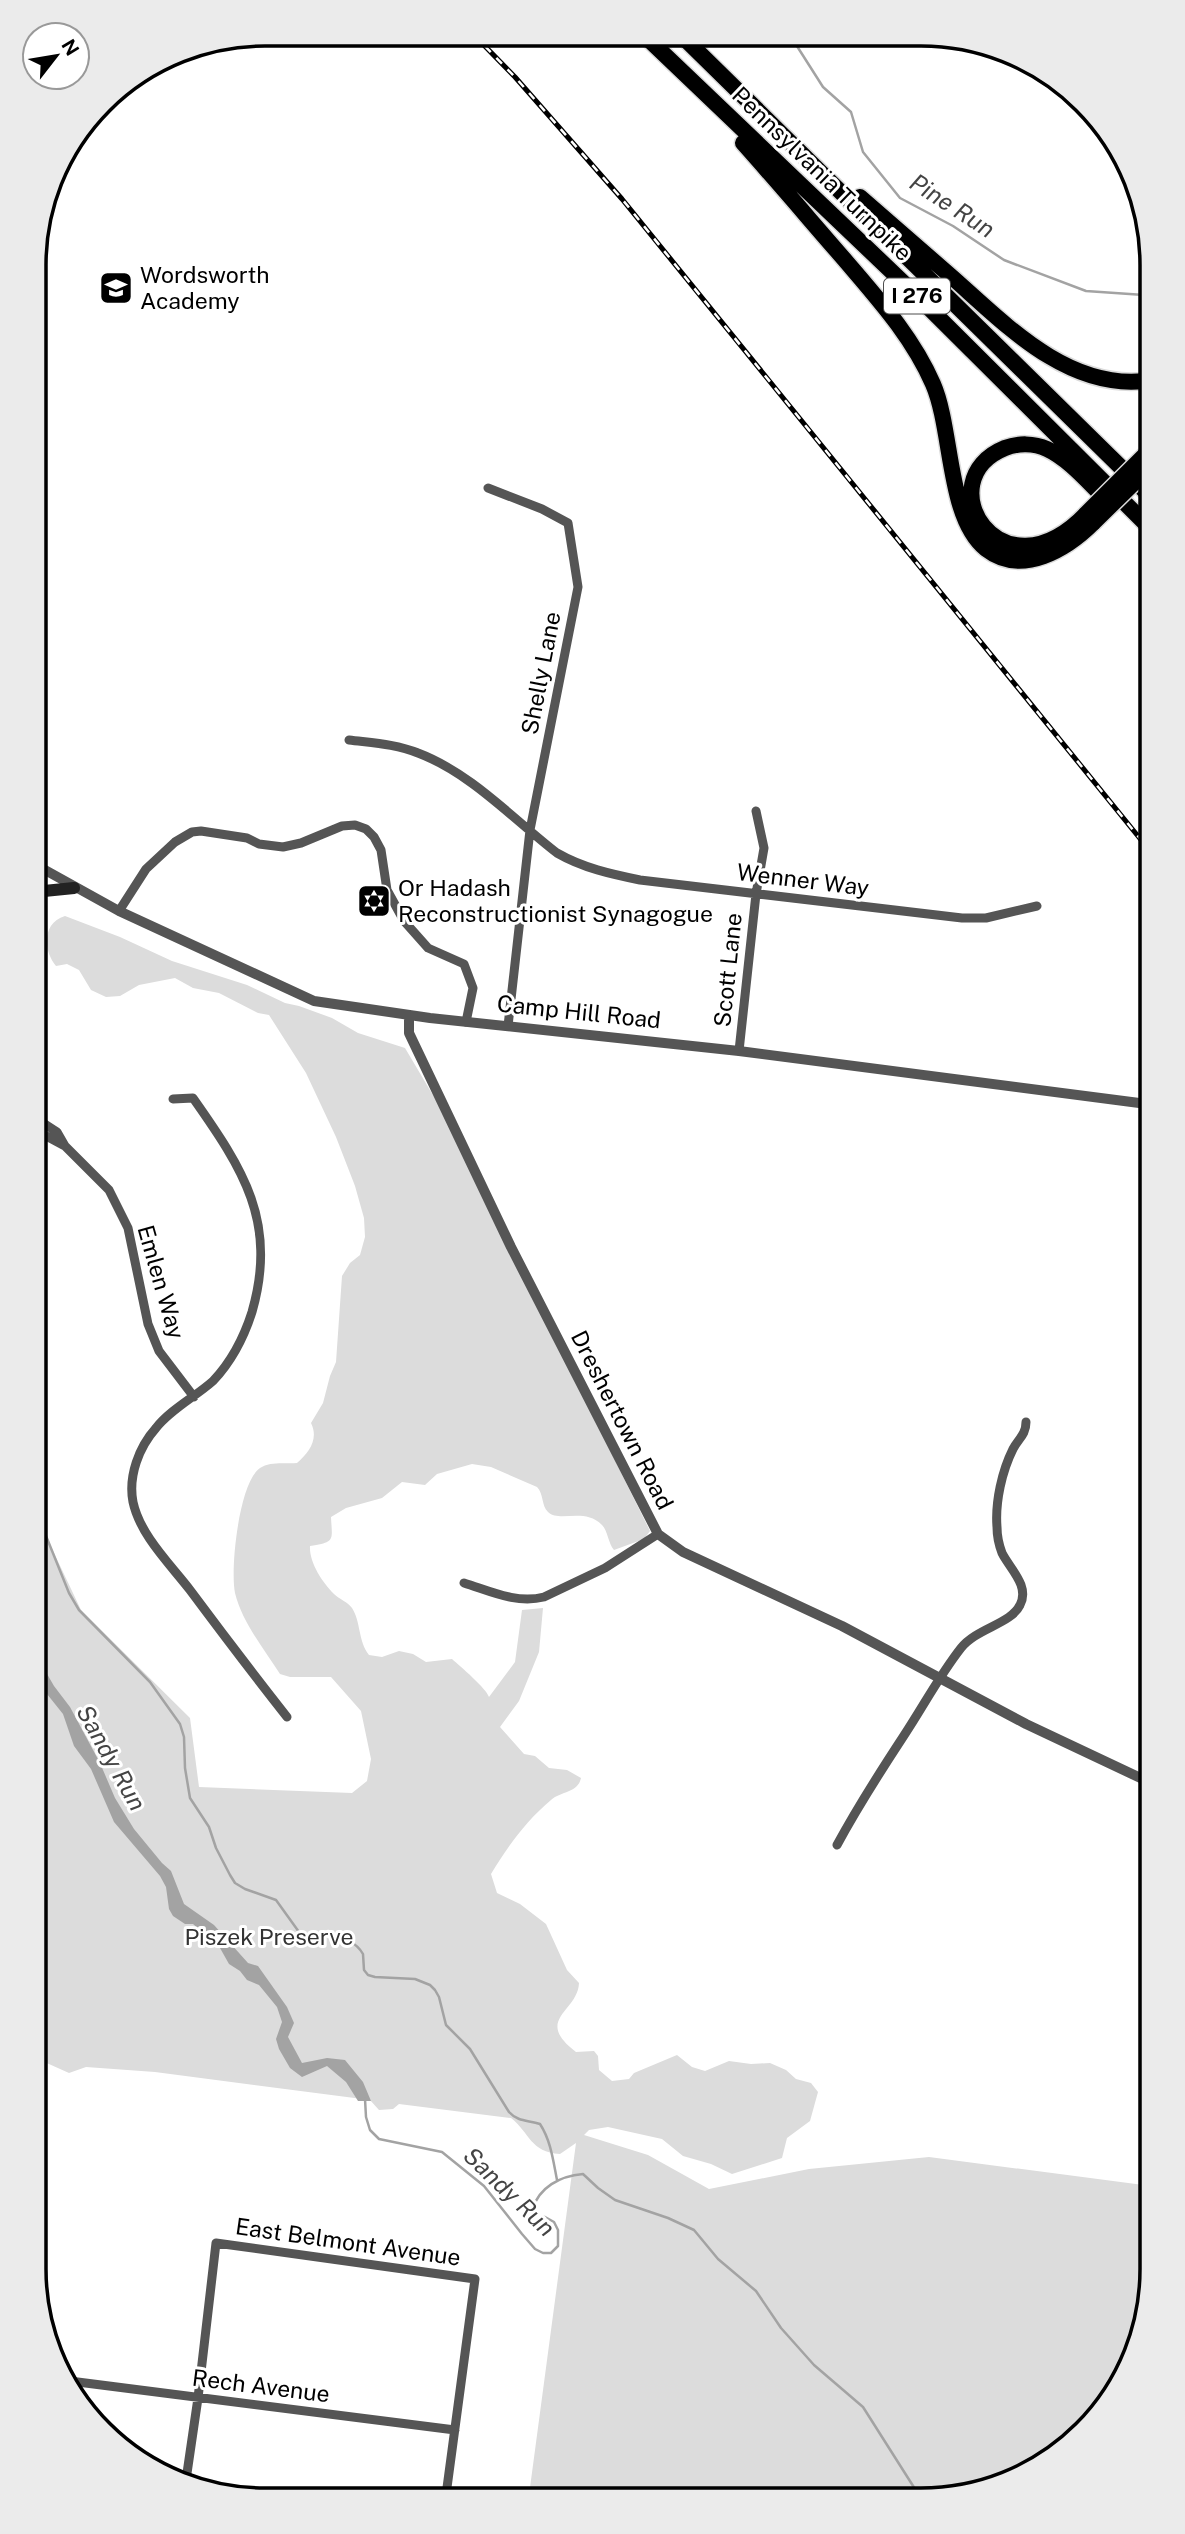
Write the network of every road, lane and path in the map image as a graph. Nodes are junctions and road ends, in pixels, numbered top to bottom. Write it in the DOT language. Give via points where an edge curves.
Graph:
graph roads {
  1 [pos="654,45"];
  2 [pos="691,45"];
  3 [pos="684,74"];
  4 [pos="729,82"];
  5 [pos="1140,381"];
  6 [pos="1140,462"];
  7 [pos="1140,476"];
  8 [pos="1140,486"];
  9 [pos="488,488"];
  10 [pos="1090,518"];
  11 [pos="1140,518"];
  12 [pos="1140,530"];
  13 [pos="349,740"];
  14 [pos="756,811"];
  15 [pos="530,830"];
  16 [pos="46,872"];
  17 [pos="74,888"];
  18 [pos="46,891"];
  19 [pos="755,894"];
  20 [pos="1037,906"];
  21 [pos="119,911"];
  22 [pos="383,1012"];
  23 [pos="409,1015"];
  24 [pos="466,1022"];
  25 [pos="508,1026"];
  26 [pos="409,1033"];
  27 [pos="739,1051"];
  28 [pos="173,1099"];
  29 [pos="1140,1103"];
  30 [pos="46,1125"];
  31 [pos="46,1136"];
  32 [pos="65,1146"];
  33 [pos="194,1397"];
  34 [pos="1026,1422"];
  35 [pos="657,1534"];
  36 [pos="464,1583"];
  37 [pos="938,1678"];
  38 [pos="286,1717"];
  39 [pos="1139,1777"];
  40 [pos="837,1845"];
  41 [pos="77,2382"];
  42 [pos="198,2398"];
  43 [pos="454,2430"];
  44 [pos="187,2474"];
  45 [pos="447,2488"];
  1 -- 3 [label="highway, Pennsylvania Turnpike / I 276"];
  2 -- 4 [label="highway, Pennsylvania Turnpike / I 276"];
  3 -- 10 [label="highway" via="887,309 921,358 939,400 960,506 976,539 1006,558 1040,558 1069,545"];
  3 -- 11 [label="highway, Pennsylvania Turnpike / I 276" via="911,290"];
  4 -- 5 [label="highway" via="1044,354 1093,376"];
  4 -- 8 [label="highway, Pennsylvania Turnpike / I 276"];
  6 -- 10 [label="highway, bridge"];
  7 -- 10 [label="highway, bridge"];
  9 -- 15 [label="street, Shelly Lane" via="568,523 578,587"];
  10 -- 12 [label="highway" via="1047,542 1005,543 991,536 977,518 972,499 975,477 1000,450 1011,445 1038,446 1060,457"];
  13 -- 15 [label="street, Wenner Way" via="390,744 419,753 441,764"];
  14 -- 19 [label="street, Scott Lane" via="764,848"];
  15 -- 19 [label="street, Wenner Way" via="572,862 610,874"];
  15 -- 25 [label="street, Shelly Lane"];
  16 -- 17 [label="street, Camp Hill Road"];
  17 -- 18 [label="main road"];
  17 -- 21 [label="street, Camp Hill Road"];
  19 -- 20 [label="street, Wenner Way" via="962,918 986,918"];
  19 -- 27 [label="street, Scott Lane"];
  21 -- 22 [label="street, Camp Hill Road" via="299,996"];
  21 -- 24 [label="street" via="146,869 192,832 283,847 355,825 374,836 381,850 387,890 404,920 428,948 464,964 473,988"];
  22 -- 23 [label="street, Camp Hill Road"];
  22 -- 26 [label="street"];
  23 -- 24 [label="street, Camp Hill Road"];
  23 -- 26 [label="street, Dreshertown Road"];
  24 -- 25 [label="street, Camp Hill Road"];
  25 -- 27 [label="street, Camp Hill Road"];
  26 -- 35 [label="street, Dreshertown Road" via="511,1247"];
  27 -- 29 [label="street, Camp Hill Road"];
  28 -- 33 [label="street" via="193,1098 230,1152 254,1202 262,1243 259,1286 248,1323 234,1353"];
  30 -- 32 [label="street, Emlen Way"];
  31 -- 32 [label="street, Emlen Way"];
  32 -- 33 [label="street, Emlen Way" via="109,1189 128,1228 155,1342"];
  33 -- 38 [label="street" via="157,1426 145,1444 131,1483 133,1503 154,1543"];
  34 -- 37 [label="street" via="1006,1465 996,1521 1002,1553 1022,1588 1020,1606 1014,1614 971,1637"];
  35 -- 36 [label="street" via="605,1568 544,1597 513,1598"];
  35 -- 37 [label="street, Dreshertown Road" via="683,1552 842,1626"];
  37 -- 39 [label="street, Dreshertown Road"];
  37 -- 40 [label="street"];
  41 -- 42 [label="street, Rech Avenue"];
  42 -- 43 [label="street, Rech Avenue"];
  42 -- 43 [label="street, East Belmont Avenue" via="216,2243 475,2279"];
  42 -- 44 [label="street"];
  43 -- 45 [label="street"];
}
